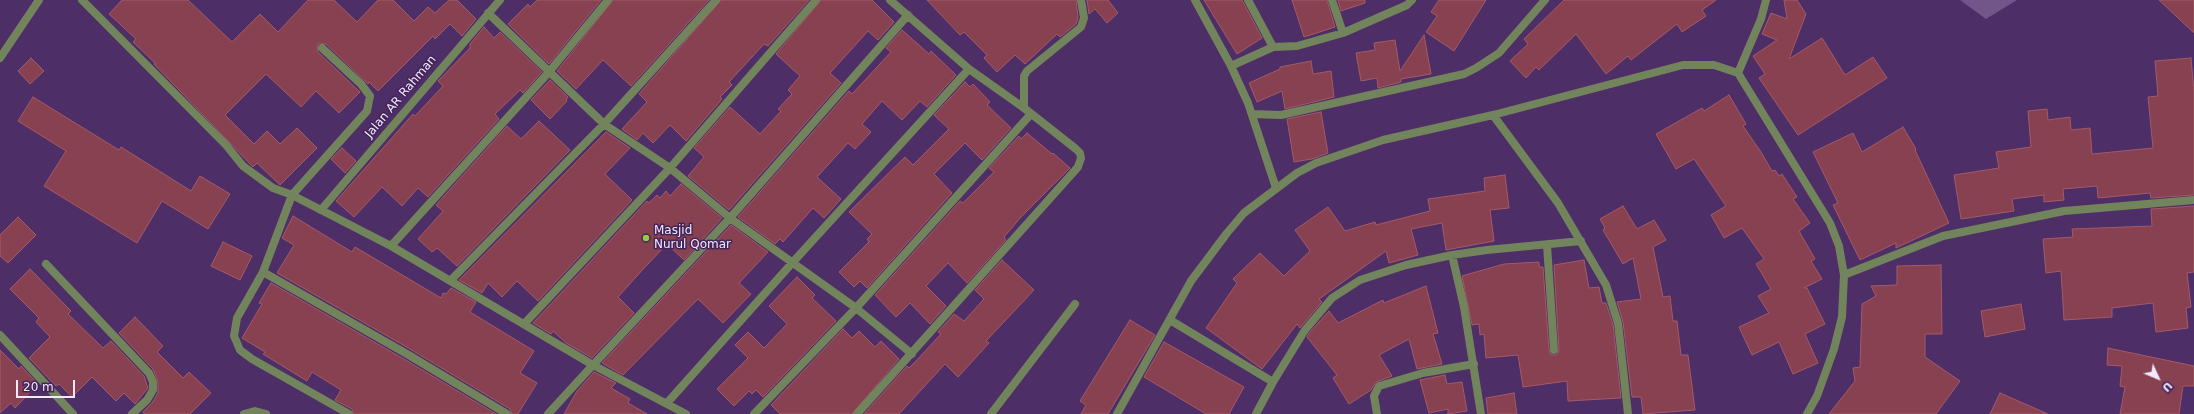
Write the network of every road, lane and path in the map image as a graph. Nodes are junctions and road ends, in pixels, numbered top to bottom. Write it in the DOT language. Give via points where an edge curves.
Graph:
graph roads {
  1 [pos="39,0"];
  2 [pos="82,0"];
  3 [pos="500,0"];
  4 [pos="608,0"];
  5 [pos="716,0"];
  6 [pos="816,0"];
  7 [pos="890,0"];
  8 [pos="1081,0"];
  9 [pos="1195,0"];
  10 [pos="1248,0"];
  11 [pos="1332,0"];
  12 [pos="1412,0"];
  13 [pos="1546,0"];
  14 [pos="1766,0"];
  15 [pos="488,13"];
  16 [pos="908,15"];
  17 [pos="1343,33"];
  18 [pos="1273,47"];
  19 [pos="322,48"];
  20 [pos="0,58"];
  21 [pos="1231,66"];
  22 [pos="969,69"];
  23 [pos="549,72"];
  24 [pos="1738,73"];
  25 [pos="1024,108"];
  26 [pos="1031,114"];
  27 [pos="1253,114"];
  28 [pos="1493,115"];
  29 [pos="604,124"];
  30 [pos="670,168"];
  31 [pos="1276,188"];
  32 [pos="292,195"];
  33 [pos="2194,200"];
  34 [pos="321,210"];
  35 [pos="730,218"];
  36 [pos="1581,240"];
  37 [pos="1547,245"];
  38 [pos="391,246"];
  39 [pos="1452,255"];
  40 [pos="793,262"];
  41 [pos="46,264"];
  42 [pos="263,272"];
  43 [pos="1844,275"];
  44 [pos="451,280"];
  45 [pos="1075,304"];
  46 [pos="856,308"];
  47 [pos="1170,320"];
  48 [pos="525,323"];
  49 [pos="0,335"];
  50 [pos="1554,350"];
  51 [pos="912,354"];
  52 [pos="1474,364"];
  53 [pos="593,365"];
  54 [pos="1273,382"];
  55 [pos="667,403"];
  56 [pos="73,414"];
  57 [pos="132,414"];
  58 [pos="244,414"];
  59 [pos="266,414"];
  60 [pos="349,414"];
  61 [pos="507,414"];
  62 [pos="548,414"];
  63 [pos="686,414"];
  64 [pos="754,414"];
  65 [pos="857,414"];
  66 [pos="992,414"];
  67 [pos="1117,414"];
  68 [pos="1256,414"];
  69 [pos="1378,414"];
  70 [pos="1481,414"];
  71 [pos="1628,414"];
  72 [pos="1807,414"];
  1 -- 20 [label="street"];
  2 -- 32 [label="street" via="226,145 243,166 273,188"];
  3 -- 15 [label="street, Jalan AR Rahman"];
  4 -- 23 [label="street"];
  5 -- 29 [label="street"];
  6 -- 30 [label="street"];
  7 -- 16 [label="street"];
  8 -- 25 [label="street" via="1084,18 1081,27 1024,76"];
  9 -- 21 [label="street"];
  10 -- 18 [label="street"];
  11 -- 17 [label="street"];
  12 -- 17 [label="street" via="1407,6"];
  13 -- 27 [label="street" via="1499,53 1464,74 1281,115"];
  14 -- 24 [label="street" via="1761,19"];
  15 -- 23 [label="street"];
  15 -- 34 [label="street, Jalan AR Rahman"];
  16 -- 22 [label="street"];
  16 -- 35 [label="street"];
  17 -- 18 [label="street" via="1297,46"];
  18 -- 21 [label="street"];
  19 -- 32 [label="street" via="361,84 370,96 367,110"];
  21 -- 27 [label="street"];
  22 -- 25 [label="street"];
  22 -- 40 [label="street"];
  23 -- 29 [label="street"];
  23 -- 38 [label="street"];
  24 -- 28 [label="street" via="1714,66 1682,65"];
  24 -- 43 [label="street" via="1830,223 1839,246"];
  25 -- 26 [label="street"];
  26 -- 46 [label="street"];
  26 -- 51 [label="street" via="1080,153 1078,167"];
  27 -- 31 [label="street"];
  28 -- 31 [label="street" via="1383,140 1316,164 1297,173"];
  28 -- 36 [label="street" via="1558,203"];
  29 -- 30 [label="street"];
  29 -- 44 [label="street"];
  30 -- 35 [label="street"];
  30 -- 48 [label="street"];
  31 -- 47 [label="street" via="1244,213 1227,233 1191,281"];
  32 -- 34 [label="street"];
  32 -- 42 [label="street"];
  33 -- 43 [label="street" via="2064,211 1943,236"];
  34 -- 38 [label="street"];
  35 -- 40 [label="street"];
  35 -- 53 [label="street"];
  36 -- 37 [label="street"];
  36 -- 71 [label="street" via="1606,285 1618,323"];
  37 -- 39 [label="street"];
  37 -- 50 [label="street"];
  38 -- 44 [label="street"];
  39 -- 52 [label="street"];
  39 -- 54 [label="street" via="1406,265 1360,280 1332,298 1305,330"];
  40 -- 46 [label="street"];
  40 -- 55 [label="street"];
  41 -- 57 [label="street" via="150,373 153,390 147,400"];
  42 -- 60 [label="street" via="234,329 240,350"];
  42 -- 61 [label="street"];
  43 -- 72 [label="street" via="1842,317 1834,349"];
  44 -- 48 [label="street"];
  45 -- 66 [label="street"];
  46 -- 51 [label="street"];
  46 -- 64 [label="street"];
  47 -- 54 [label="street"];
  47 -- 67 [label="street"];
  48 -- 53 [label="street"];
  49 -- 56 [label="street"];
  51 -- 65 [label="street"];
  52 -- 69 [label="street" via="1423,373 1379,386 1374,396"];
  52 -- 70 [label="street"];
  53 -- 55 [label="street"];
  53 -- 62 [label="street"];
  54 -- 68 [label="street"];
  55 -- 63 [label="street"];
  58 -- 59 [label="street" via="254,411"];
}
